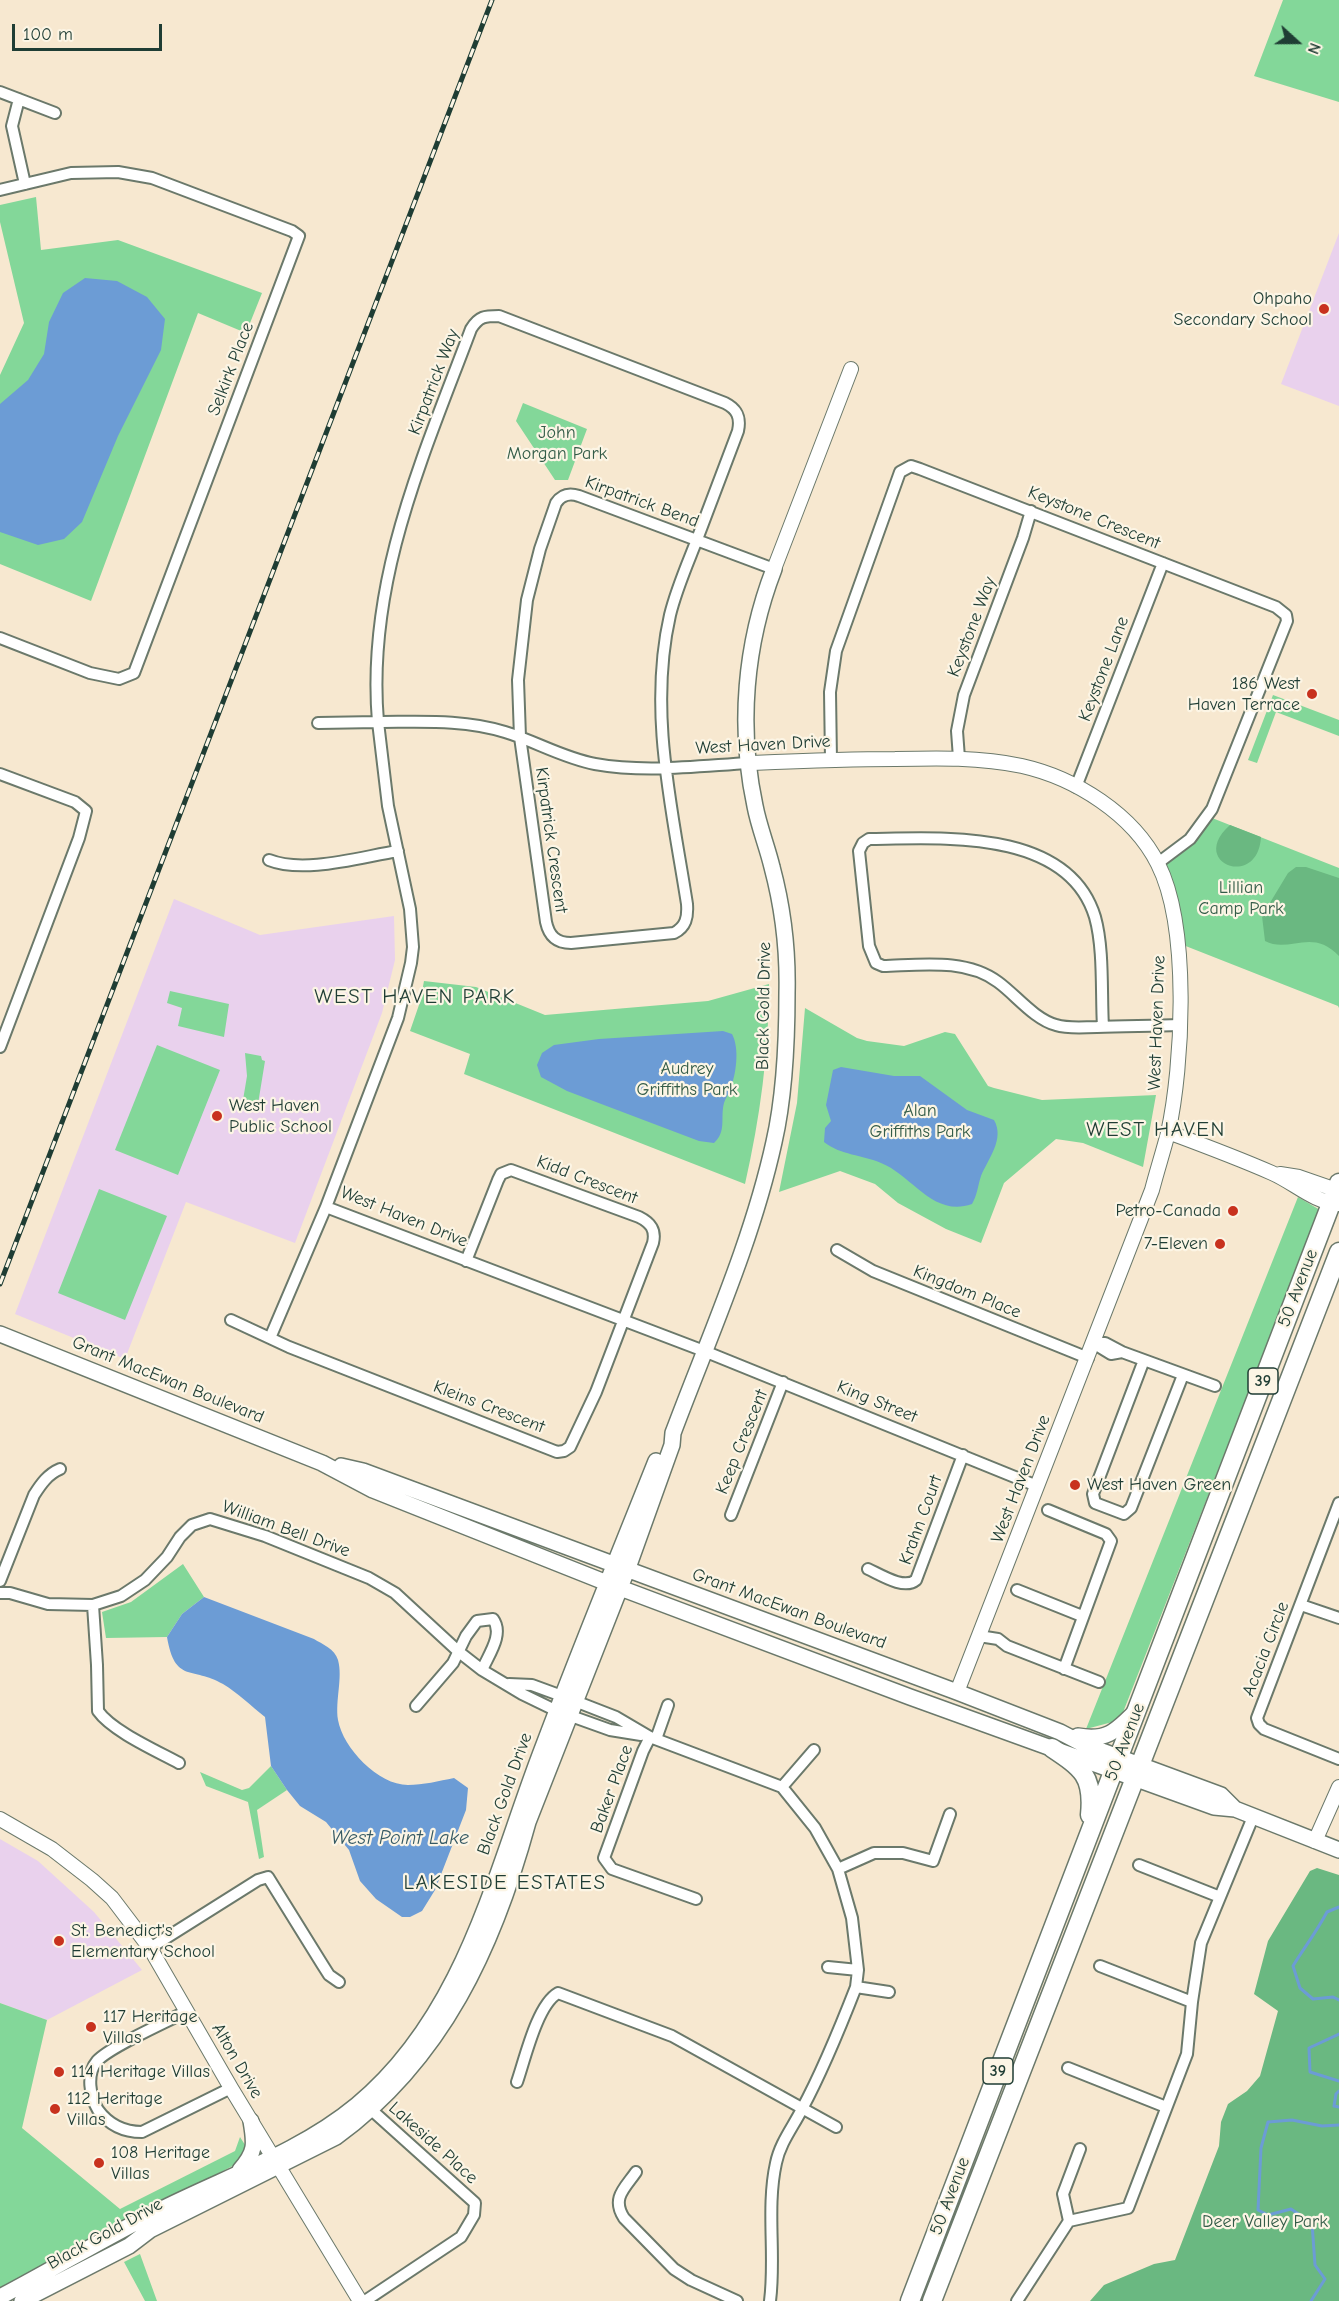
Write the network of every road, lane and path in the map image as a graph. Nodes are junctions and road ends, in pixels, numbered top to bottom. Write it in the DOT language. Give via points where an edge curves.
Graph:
graph roads {
  1 [pos="0,92"];
  2 [pos="20,99"];
  3 [pos="55,113"];
  4 [pos="25,184"];
  5 [pos="0,190"];
  6 [pos="851,369"];
  7 [pos="1031,511"];
  8 [pos="697,539"];
  9 [pos="1163,563"];
  10 [pos="774,569"];
  11 [pos="0,638"];
  12 [pos="378,722"];
  13 [pos="318,723"];
  14 [pos="520,737"];
  15 [pos="959,758"];
  16 [pos="831,760"];
  17 [pos="749,763"];
  18 [pos="666,768"];
  19 [pos="0,774"];
  20 [pos="1076,787"];
  21 [pos="398,851"];
  22 [pos="268,860"];
  23 [pos="1158,863"];
  24 [pos="1179,1025"];
  25 [pos="1103,1027"];
  26 [pos="0,1047"];
  27 [pos="1168,1132"];
  28 [pos="1337,1194"];
  29 [pos="326,1207"];
  30 [pos="837,1250"];
  31 [pos="1339,1252"];
  32 [pos="466,1261"];
  33 [pos="231,1320"];
  34 [pos="623,1322"];
  35 [pos="0,1334"];
  36 [pos="270,1338"];
  37 [pos="1094,1343"];
  38 [pos="704,1351"];
  39 [pos="1088,1358"];
  40 [pos="1144,1360"];
  41 [pos="1183,1375"];
  42 [pos="783,1382"];
  43 [pos="1215,1386"];
  44 [pos="963,1455"];
  45 [pos="322,1463"];
  46 [pos="60,1470"];
  47 [pos="1038,1486"];
  48 [pos="1339,1503"];
  49 [pos="1048,1510"];
  50 [pos="731,1515"];
  51 [pos="621,1567"];
  52 [pos="868,1569"];
  53 [pos="0,1581"];
  54 [pos="613,1585"];
  55 [pos="1017,1590"];
  56 [pos="0,1593"];
  57 [pos="93,1605"];
  58 [pos="1301,1605"];
  59 [pos="1082,1617"];
  60 [pos="1339,1618"];
  61 [pos="979,1636"];
  62 [pos="459,1652"];
  63 [pos="1064,1669"];
  64 [pos="482,1670"];
  65 [pos="1099,1682"];
  66 [pos="957,1692"];
  67 [pos="668,1705"];
  68 [pos="416,1706"];
  69 [pos="566,1706"];
  70 [pos="1137,1711"];
  71 [pos="653,1738"];
  72 [pos="1056,1740"];
  73 [pos="814,1750"];
  74 [pos="1339,1759"];
  75 [pos="179,1763"];
  76 [pos="1116,1764"];
  77 [pos="1137,1772"];
  78 [pos="782,1786"];
  79 [pos="1339,1787"];
  80 [pos="950,1814"];
  81 [pos="1253,1817"];
  82 [pos="0,1819"];
  83 [pos="1086,1840"];
  84 [pos="1315,1841"];
  85 [pos="1339,1850"];
  86 [pos="1139,1865"];
  87 [pos="838,1869"];
  88 [pos="1220,1897"];
  89 [pos="696,1899"];
  90 [pos="150,1948"];
  91 [pos="1100,1966"];
  92 [pos="828,1967"];
  93 [pos="858,1970"];
  94 [pos="339,1982"];
  95 [pos="856,1987"];
  96 [pos="889,1992"];
  97 [pos="1192,2002"];
  98 [pos="187,2011"];
  99 [pos="1068,2068"];
  100 [pos="517,2082"];
  101 [pos="231,2088"];
  102 [pos="366,2105"];
  103 [pos="1166,2108"];
  104 [pos="803,2109"];
  105 [pos="251,2121"];
  106 [pos="836,2127"];
  107 [pos="1080,2149"];
  108 [pos="276,2162"];
  109 [pos="636,2172"];
  110 [pos="238,2173"];
  111 [pos="1069,2221"];
  112 [pos="0,2297"];
  113 [pos="22,2301"];
  114 [pos="360,2301"];
  115 [pos="365,2301"];
  116 [pos="737,2301"];
  117 [pos="770,2301"];
  118 [pos="910,2301"];
  119 [pos="932,2301"];
  120 [pos="1017,2301"];
  1 -- 2 [label="street"];
  2 -- 3 [label="street"];
  2 -- 4 [label="street" via="12,126"];
  4 -- 5 [label="street, Selkirk Place"];
  4 -- 11 [label="street, Selkirk Place" via="71,173 118,171 152,178 299,236 135,673 119,679 90,674"];
  6 -- 10 [label="street"];
  7 -- 9 [label="street, Keystone Crescent"];
  7 -- 15 [label="street, Keystone Way" via="964,695 957,731"];
  7 -- 16 [label="street, Keystone Crescent" via="911,466 900,472 836,651 830,692"];
  8 -- 10 [label="street, Kirpatrick Bend"];
  8 -- 12 [label="street, Kirpatrick Way" via="738,431 738,417 731,406 499,316 477,319 412,484 390,564 376,643"];
  8 -- 14 [label="street, Kirpatrick Bend" via="579,496 568,494 560,498 552,511 527,600 518,680"];
  8 -- 18 [label="street, Kirpatrick Crescent" via="670,612 663,655 661,735"];
  9 -- 20 [label="street, Keystone Lane"];
  9 -- 23 [label="street, Keystone Crescent" via="1276,607 1287,621 1212,809 1190,839"];
  10 -- 17 [label="main road, Black Gold Drive" via="749,659"];
  12 -- 13 [label="street"];
  12 -- 14 [label="street, West Haven Drive" via="467,724"];
  12 -- 21 [label="street, West Haven Drive"];
  14 -- 18 [label="street, West Haven Drive" via="592,763 631,769"];
  14 -- 18 [label="street, Kirpatrick Crescent" via="547,927 553,938 563,943 666,935 684,926 688,912"];
  15 -- 16 [label="street, West Haven Drive"];
  15 -- 20 [label="street, West Haven Drive" via="1022,766"];
  16 -- 17 [label="street, West Haven Drive"];
  17 -- 18 [label="street, West Haven Drive"];
  17 -- 38 [label="main road, Black Gold Drive" via="754,804 777,887 785,940 783,1071 775,1139 762,1190"];
  19 -- 26 [label="street" via="75,802 86,811"];
  20 -- 23 [label="street, West Haven Drive" via="1122,818"];
  21 -- 22 [label="street" via="303,866"];
  21 -- 29 [label="street, West Haven Drive" via="412,926 408,982"];
  23 -- 24 [label="street, West Haven Drive" via="1176,920"];
  24 -- 25 [label="street"];
  24 -- 27 [label="street, West Haven Drive"];
  25 -- 25 [label="street" via="1054,1025 997,981 970,968 876,963 869,946 862,843 869,839 944,837 989,841 1059,867 1085,894 1095,918"];
  27 -- 28 [label="street" via="1275,1174 1296,1188"];
  27 -- 37 [label="street, West Haven Drive" via="1152,1190"];
  28 -- 70 [label="main road, 50 Avenue / 39"];
  29 -- 32 [label="street, West Haven Drive"];
  29 -- 36 [label="street"];
  30 -- 39 [label="street, Kingdom Place" via="873,1271"];
  31 -- 77 [label="main road, 50 Avenue / 39"];
  32 -- 34 [label="street, West Haven Drive"];
  32 -- 34 [label="street, Kidd Crescent" via="498,1180 511,1170 639,1217 649,1223 655,1234"];
  33 -- 36 [label="street, Kleins Crescent"];
  34 -- 36 [label="street, Kleins Crescent" via="570,1447 557,1452"];
  34 -- 38 [label="street, West Haven Drive"];
  35 -- 45 [label="main road, Grant MacEwan Boulevard"];
  37 -- 39 [label="street, West Haven Drive"];
  37 -- 40 [label="street" via="1111,1354 1122,1352"];
  38 -- 42 [label="street, King Street"];
  38 -- 51 [label="main road, Black Gold Drive" via="673,1433 661,1448"];
  39 -- 47 [label="street, West Haven Drive"];
  40 -- 41 [label="street"];
  40 -- 41 [label="street" via="1093,1494 1095,1503 1124,1514 1131,1508"];
  41 -- 43 [label="street"];
  42 -- 44 [label="street, King Street"];
  42 -- 50 [label="street, Keep Crescent"];
  44 -- 47 [label="street, King Street"];
  44 -- 52 [label="street, Krahn Court" via="916,1580 905,1584"];
  45 -- 51 [label="main road, Grant MacEwan Boulevard" via="363,1471"];
  45 -- 54 [label="main road, Grant MacEwan Boulevard" via="373,1490"];
  46 -- 53 [label="street" via="53,1472 34,1495"];
  47 -- 61 [label="street, West Haven Drive"];
  48 -- 58 [label="street, Acacia Circle"];
  49 -- 59 [label="street" via="1106,1534 1111,1541"];
  51 -- 54 [label="main road, Black Gold Drive"];
  51 -- 66 [label="main road, Grant MacEwan Boulevard"];
  54 -- 69 [label="main road, Black Gold Drive"];
  54 -- 72 [label="main road, Grant MacEwan Boulevard" via="910,1697"];
  55 -- 59 [label="street"];
  56 -- 57 [label="street, William Bell Drive" via="48,1604"];
  57 -- 62 [label="street, William Bell Drive" via="121,1596 145,1580 192,1525 210,1519 265,1536 369,1578 395,1593"];
  57 -- 75 [label="street" via="98,1711 148,1748"];
  58 -- 60 [label="street"];
  58 -- 74 [label="street, Acacia Circle" via="1257,1718 1264,1729"];
  59 -- 63 [label="street"];
  61 -- 63 [label="street" via="988,1644 1007,1646"];
  61 -- 66 [label="street, West Haven Drive"];
  62 -- 64 [label="street, William Bell Drive"];
  62 -- 64 [label="street" via="477,1621 493,1619 497,1635"];
  62 -- 68 [label="street"];
  63 -- 65 [label="street"];
  64 -- 69 [label="street, William Bell Drive" via="509,1684 531,1685"];
  66 -- 72 [label="main road, Grant MacEwan Boulevard"];
  67 -- 71 [label="street"];
  69 -- 71 [label="street, William Bell Drive" via="616,1717"];
  69 -- 102 [label="main road, Black Gold Drive" via="461,1968 414,2046"];
  70 -- 72 [label="main road" via="1106,1737"];
  70 -- 76 [label="main road, 50 Avenue / 39"];
  71 -- 78 [label="street, William Bell Drive"];
  71 -- 89 [label="street, Baker Place" via="643,1751 604,1858 612,1869"];
  72 -- 76 [label="main road, Grant MacEwan Boulevard"];
  72 -- 83 [label="main road" via="1090,1786"];
  73 -- 78 [label="street"];
  76 -- 77 [label="main road, Grant MacEwan Boulevard"];
  76 -- 83 [label="main road, 50 Avenue / 39"];
  77 -- 81 [label="main road, Grant MacEwan Boulevard" via="1221,1795 1235,1809"];
  77 -- 119 [label="main road, 50 Avenue / 39"];
  78 -- 87 [label="street" via="814,1828"];
  79 -- 84 [label="street"];
  80 -- 87 [label="street" via="933,1861 903,1853 874,1853"];
  81 -- 84 [label="main road, Grant MacEwan Boulevard"];
  81 -- 88 [label="street"];
  82 -- 90 [label="street, Alton Drive" via="52,1849 92,1880"];
  83 -- 118 [label="main road, 50 Avenue / 39"];
  84 -- 85 [label="main road, Grant MacEwan Boulevard"];
  86 -- 88 [label="street"];
  87 -- 93 [label="street" via="852,1918"];
  88 -- 97 [label="street" via="1202,1943"];
  90 -- 94 [label="street" via="267,1877 329,1975"];
  90 -- 98 [label="street, Alton Drive"];
  91 -- 97 [label="street"];
  92 -- 93 [label="street"];
  93 -- 95 [label="street"];
  95 -- 96 [label="street"];
  95 -- 104 [label="street"];
  97 -- 103 [label="street" via="1187,2054"];
  98 -- 101 [label="street, Alton Drive"];
  98 -- 101 [label="street" via="97,2061 91,2082 95,2105 115,2127 142,2132"];
  99 -- 103 [label="street"];
  100 -- 104 [label="street" via="542,2011 558,1993 672,2036"];
  101 -- 105 [label="street, Alton Drive"];
  102 -- 108 [label="main road, Black Gold Drive" via="336,2137"];
  102 -- 115 [label="street, Lakeside Place" via="475,2203 475,2209 460,2236"];
  103 -- 111 [label="street" via="1128,2208"];
  104 -- 106 [label="street"];
  104 -- 117 [label="street" via="784,2140 776,2164"];
  105 -- 108 [label="street, Alton Drive"];
  105 -- 110 [label="main road" via="254,2149"];
  107 -- 111 [label="street" via="1063,2194"];
  108 -- 110 [label="main road, Black Gold Drive"];
  108 -- 113 [label="main road, Black Gold Drive" via="150,2230 129,2246"];
  108 -- 114 [label="street, Alton Drive"];
  109 -- 116 [label="street" via="618,2199 624,2218 674,2269"];
  110 -- 112 [label="main road, Black Gold Drive" via="159,2210"];
  111 -- 120 [label="street"];
}
